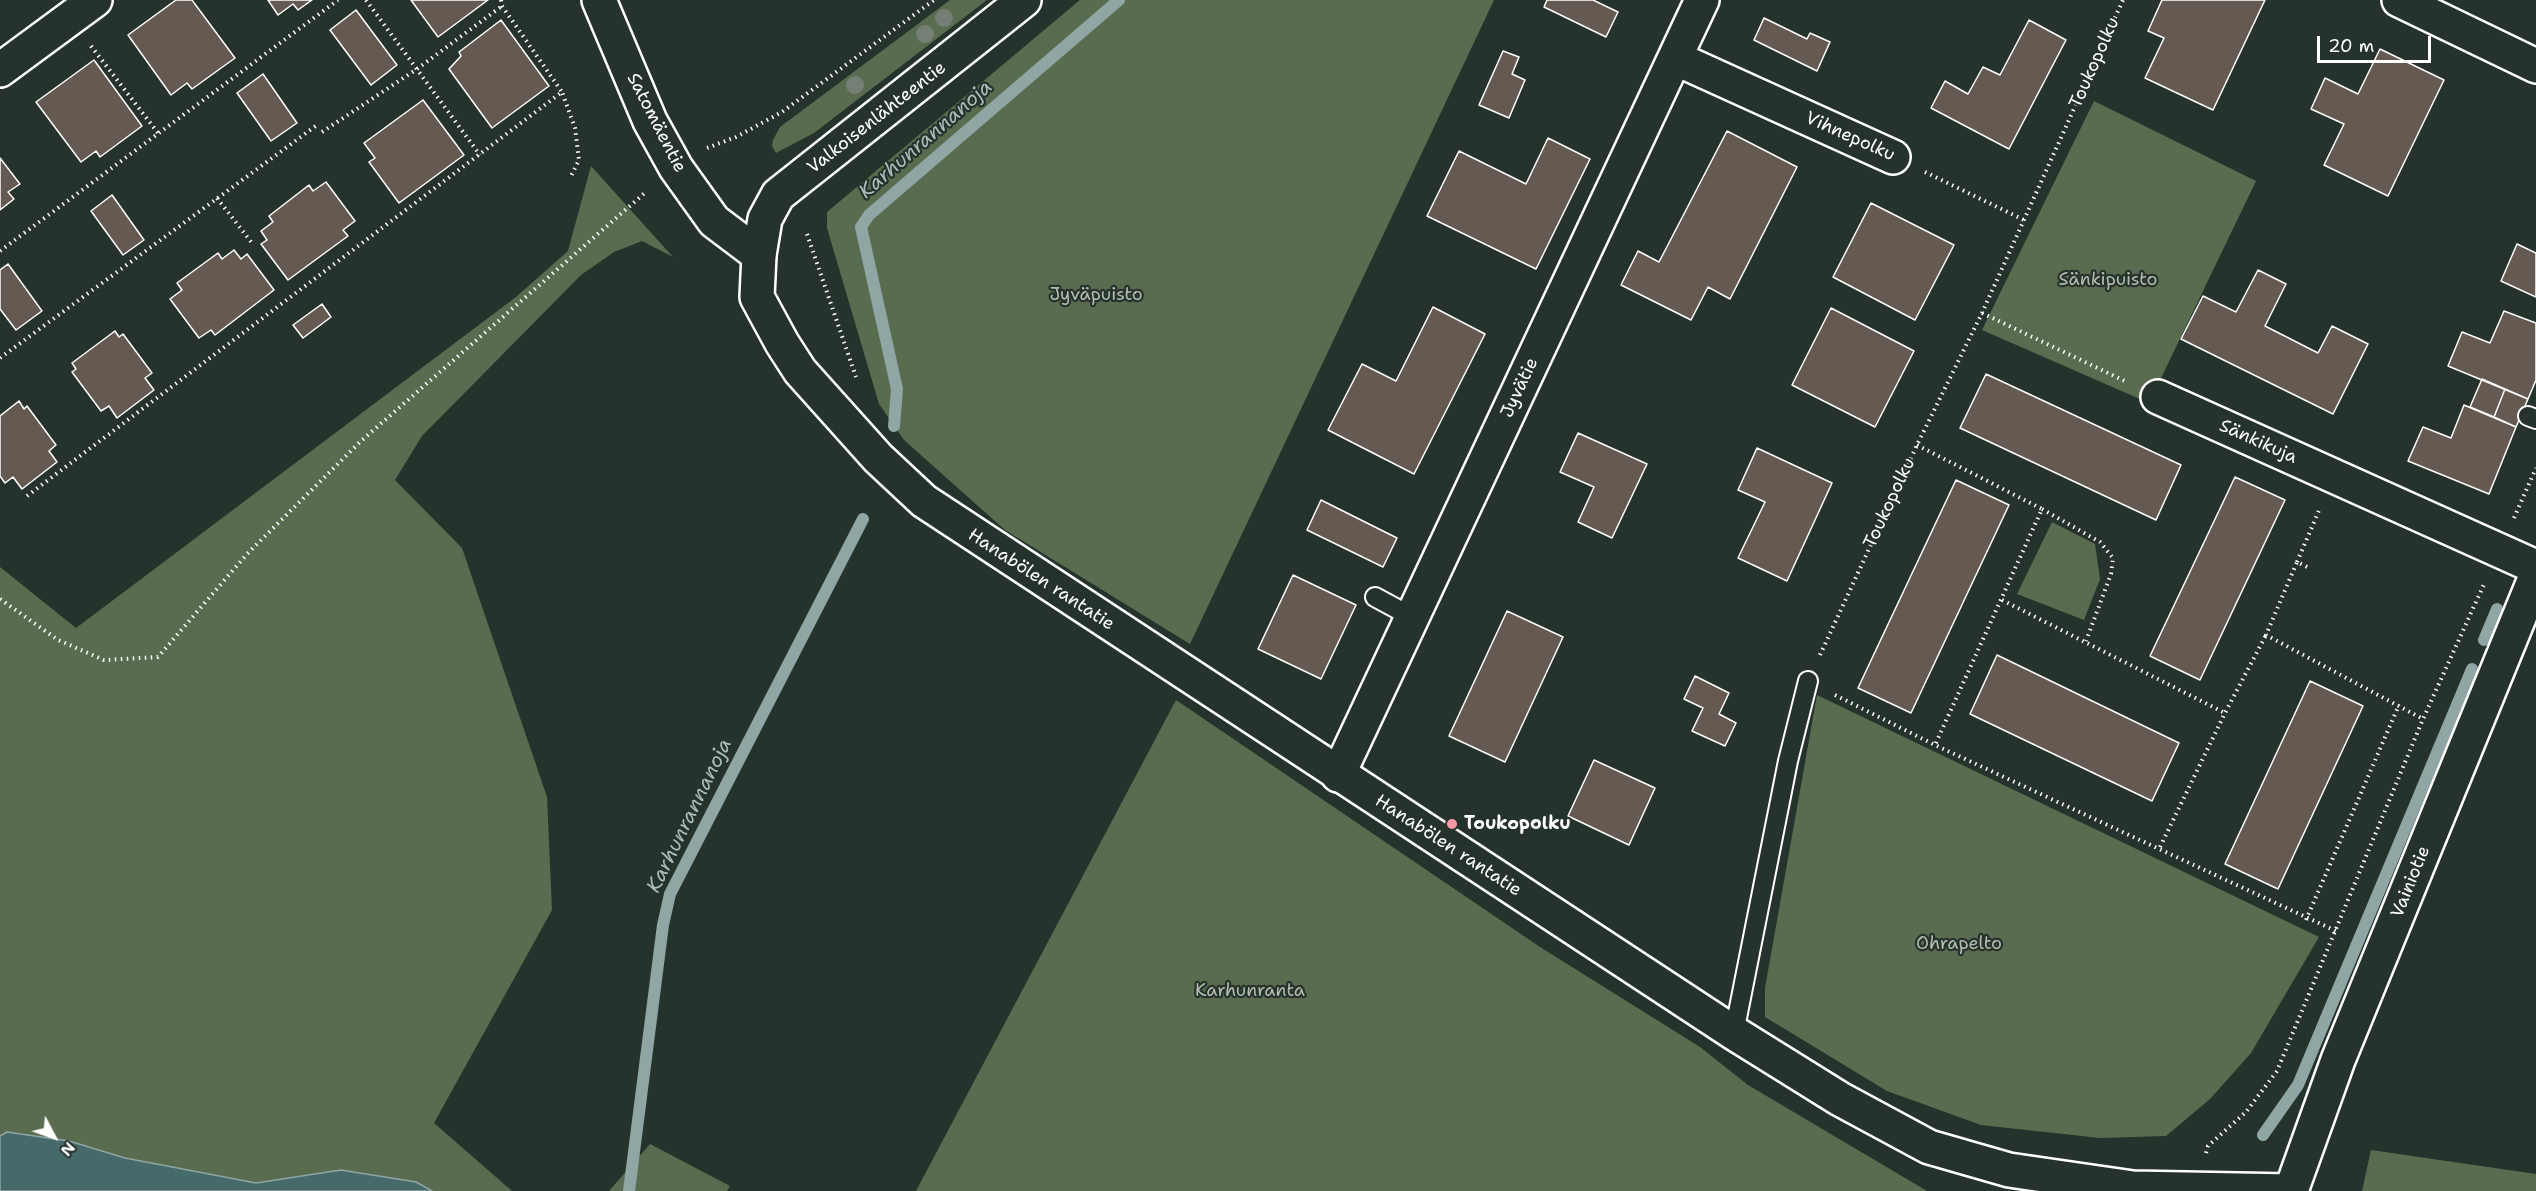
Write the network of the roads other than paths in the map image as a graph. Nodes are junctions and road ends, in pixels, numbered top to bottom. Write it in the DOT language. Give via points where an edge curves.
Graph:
graph roads {
  1 [pos="599,0"];
  2 [pos="1024,0"];
  3 [pos="1702,0"];
  4 [pos="2399,0"];
  5 [pos="82,9"];
  6 [pos="1675,58"];
  7 [pos="2536,66"];
  8 [pos="0,70"];
  9 [pos="1893,157"];
  10 [pos="759,255"];
  11 [pos="2158,397"];
  12 [pos="2536,567"];
  13 [pos="2536,576"];
  14 [pos="1375,597"];
  15 [pos="1412,617"];
  16 [pos="1808,681"];
  17 [pos="1338,775"];
  18 [pos="1734,1033"];
  19 [pos="2291,1191"];
  1 -- 10 [label="street, Satomäentie" via="650,121 676,168 714,221"];
  2 -- 10 [label="street, Valkoisenlähteentie" via="778,195 765,219"];
  3 -- 6 [label="street, Jyvätie"];
  4 -- 7 [label="street"];
  5 -- 8 [label="street"];
  6 -- 9 [label="street, Vihnepolku"];
  6 -- 15 [label="street, Jyvätie"];
  10 -- 17 [label="street, Hanabölen rantatie" via="757,297 800,371 878,458 924,501"];
  11 -- 12 [label="street, Sänkikuja"];
  13 -- 19 [label="street, Vainiotie" via="2338,1060"];
  14 -- 15 [label="lane"];
  15 -- 17 [label="street, Jyvätie"];
  16 -- 18 [label="lane" via="1788,761"];
  17 -- 18 [label="street, Hanabölen rantatie"];
  18 -- 19 [label="street, Hanabölen rantatie" via="1840,1099 1929,1147 2009,1170 2133,1188"];
}
